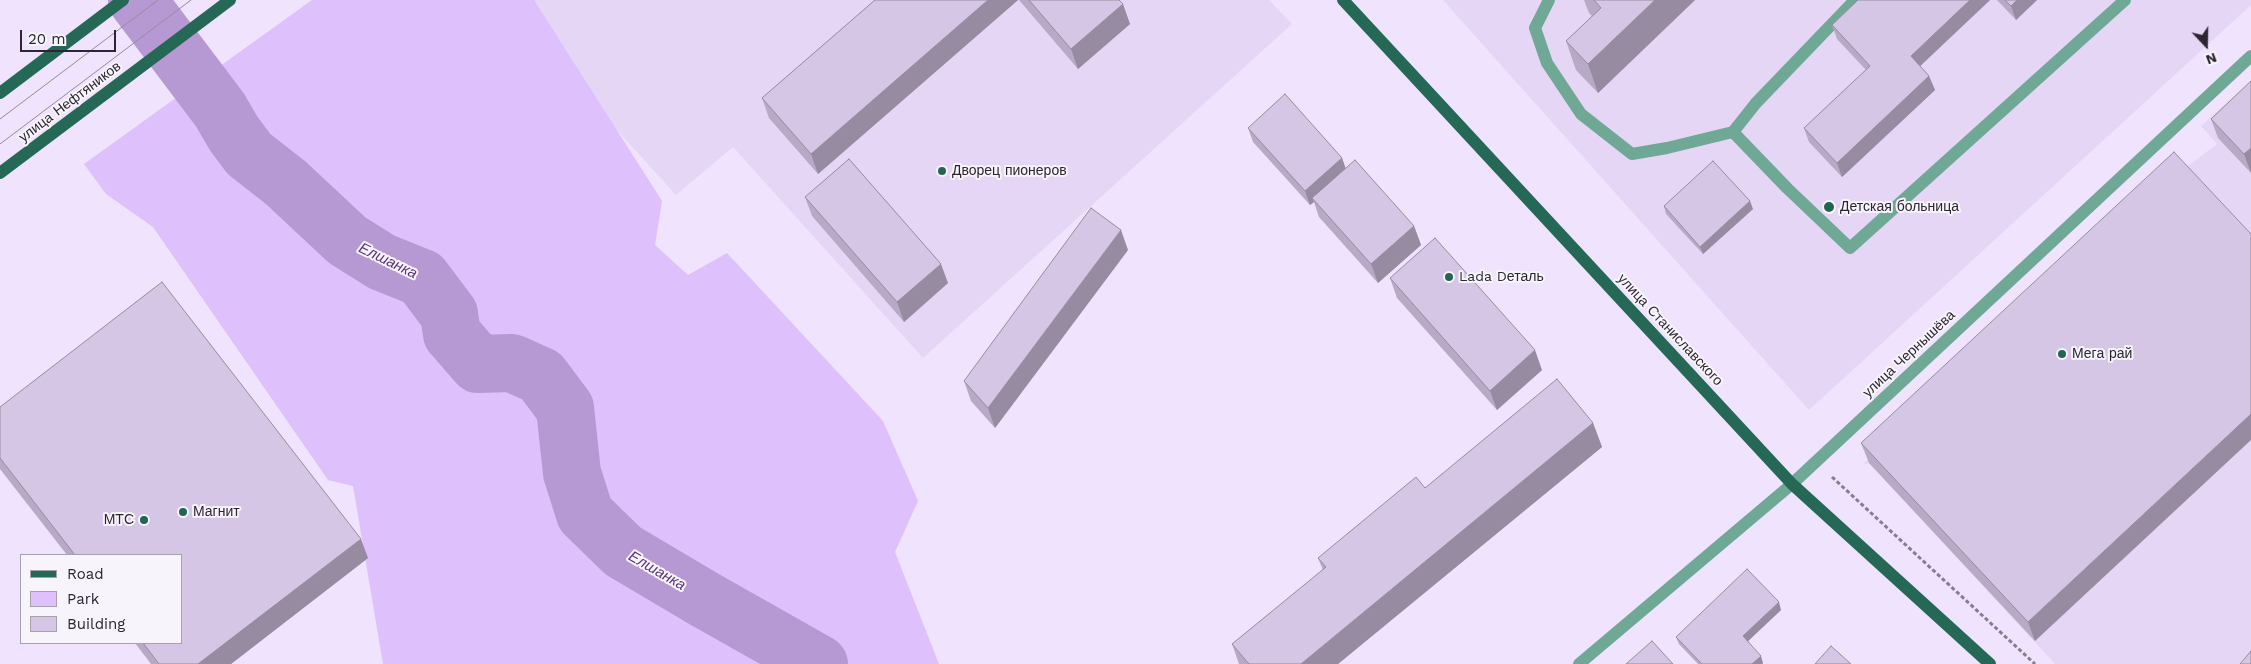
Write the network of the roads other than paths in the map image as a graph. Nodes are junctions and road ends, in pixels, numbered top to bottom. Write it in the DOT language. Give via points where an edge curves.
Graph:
graph roads {
  1 [pos="123,0"];
  2 [pos="230,0"];
  3 [pos="1343,0"];
  4 [pos="1548,0"];
  5 [pos="1855,0"];
  6 [pos="2125,0"];
  7 [pos="2251,56"];
  8 [pos="0,93"];
  9 [pos="1733,132"];
  10 [pos="0,173"];
  11 [pos="1792,484"];
  12 [pos="1579,664"];
  13 [pos="1990,664"];
  1 -- 8 [label="main road"];
  2 -- 10 [label="main road, улица Нефтяников"];
  3 -- 11 [label="main road, улица Станиславского"];
  4 -- 9 [label="street" via="1534,28 1547,63 1581,114 1632,154"];
  5 -- 9 [label="street" via="1756,103"];
  6 -- 9 [label="street" via="1850,248"];
  7 -- 11 [label="street, улица Чернышёва"];
  11 -- 12 [label="street, улица Чернышёва"];
  11 -- 13 [label="main road, улица Станиславского"];
}
